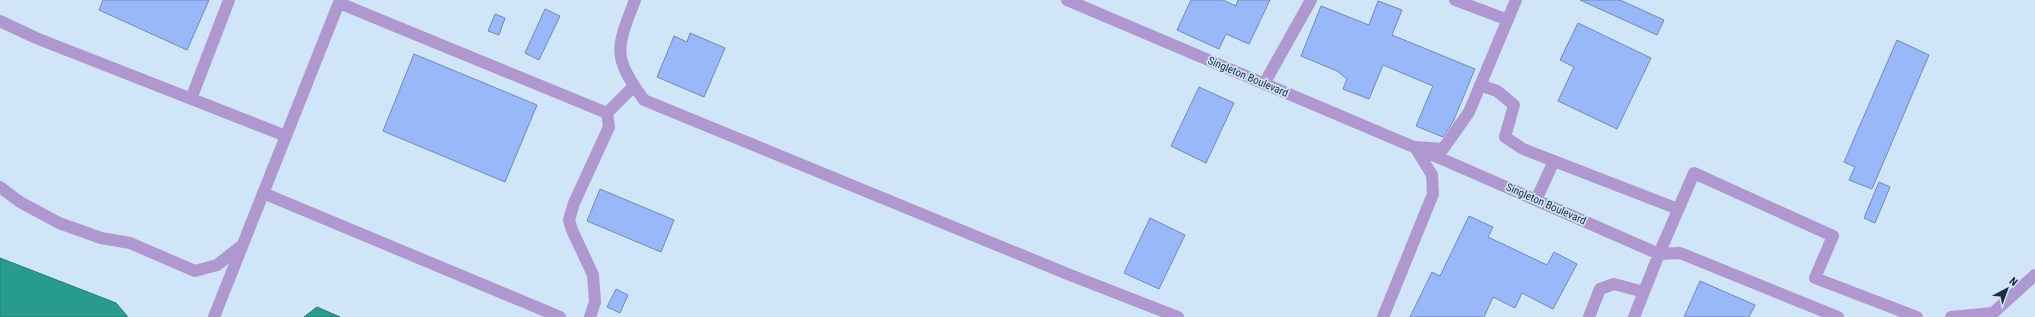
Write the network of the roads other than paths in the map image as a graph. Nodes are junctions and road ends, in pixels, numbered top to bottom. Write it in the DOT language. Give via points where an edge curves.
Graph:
graph roads {
  1 [pos="228,0"];
  2 [pos="635,0"];
  3 [pos="1067,0"];
  4 [pos="1311,0"];
  5 [pos="1455,0"];
  6 [pos="1516,0"];
  7 [pos="339,2"];
  8 [pos="1508,20"];
  9 [pos="0,21"];
  10 [pos="1264,84"];
  11 [pos="634,86"];
  12 [pos="1480,86"];
  13 [pos="192,99"];
  14 [pos="607,113"];
  15 [pos="286,136"];
  16 [pos="1415,148"];
  17 [pos="1554,161"];
  18 [pos="0,187"];
  19 [pos="263,193"];
  20 [pos="1536,200"];
  21 [pos="1678,209"];
  22 [pos="242,245"];
  23 [pos="1659,254"];
  24 [pos="2035,275"];
  25 [pos="1644,292"];
  26 [pos="1809,305"];
  27 [pos="214,317"];
  28 [pos="560,317"];
  29 [pos="590,317"];
  30 [pos="1178,317"];
  31 [pos="1383,317"];
  32 [pos="1589,317"];
  33 [pos="1634,317"];
  34 [pos="1805,317"];
  35 [pos="1838,317"];
  36 [pos="1917,317"];
  37 [pos="1951,317"];
  1 -- 13 [label="lane"];
  2 -- 11 [label="lane" via="622,32 619,52 628,78"];
  3 -- 10 [label="lane, Singleton Boulevard"];
  4 -- 10 [label="lane"];
  5 -- 8 [label="lane"];
  6 -- 8 [label="lane"];
  7 -- 14 [label="lane"];
  7 -- 15 [label="lane"];
  8 -- 12 [label="lane"];
  9 -- 13 [label="lane" via="36,38"];
  10 -- 16 [label="lane, Singleton Boulevard"];
  11 -- 14 [label="lane"];
  11 -- 30 [label="lane" via="644,100"];
  12 -- 16 [label="lane" via="1469,112 1443,149"];
  12 -- 17 [label="lane" via="1497,90 1514,105 1505,137 1523,149"];
  13 -- 15 [label="lane"];
  14 -- 29 [label="lane" via="609,127 574,203 569,220 593,275 596,302"];
  15 -- 19 [label="lane"];
  16 -- 20 [label="lane, Singleton Boulevard"];
  16 -- 31 [label="lane" via="1432,175 1433,194"];
  17 -- 20 [label="lane"];
  17 -- 21 [label="lane"];
  18 -- 22 [label="lane" via="20,202 59,223 101,238 130,243 195,271 217,265 233,255"];
  19 -- 22 [label="lane"];
  19 -- 28 [label="lane"];
  20 -- 23 [label="lane, Singleton Boulevard"];
  21 -- 23 [label="lane"];
  21 -- 36 [label="lane" via="1694,173 1833,236 1815,278"];
  22 -- 27 [label="lane"];
  23 -- 25 [label="lane"];
  23 -- 26 [label="lane" via="1680,253"];
  24 -- 37 [label="lane" via="1993,313"];
  25 -- 32 [label="lane" via="1614,284 1600,289"];
  25 -- 33 [label="lane"];
  26 -- 34 [label="lane"];
  26 -- 35 [label="lane"];
}
